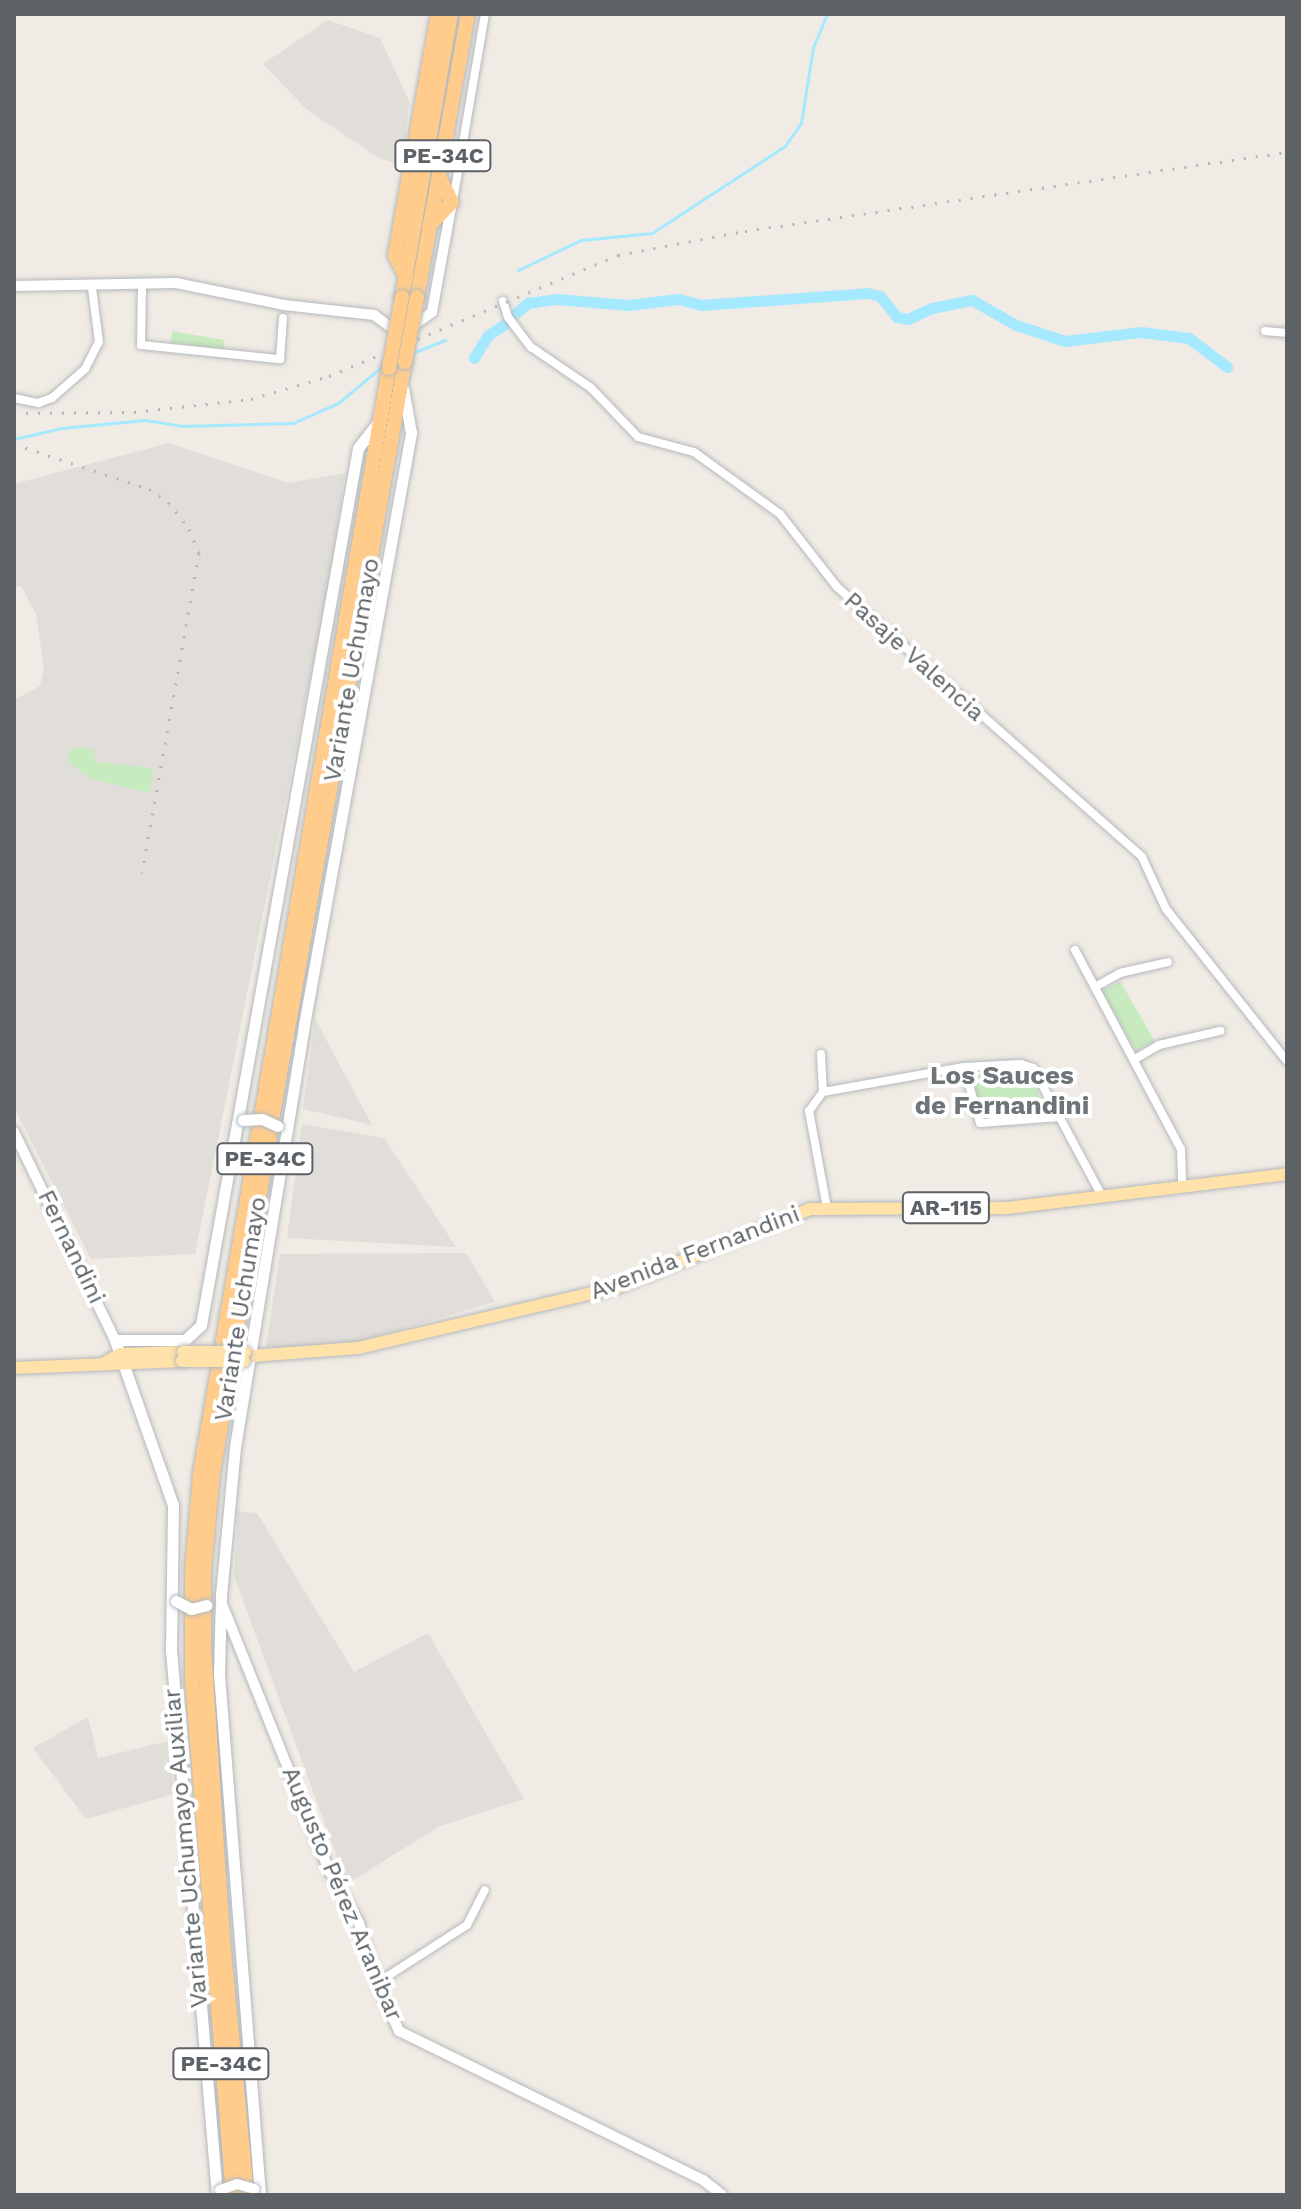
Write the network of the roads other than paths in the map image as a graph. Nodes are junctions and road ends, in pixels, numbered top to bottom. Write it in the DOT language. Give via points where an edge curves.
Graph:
graph roads {
  1 [pos="438,14"];
  2 [pos="451,14"];
  3 [pos="468,14"];
  4 [pos="485,14"];
  5 [pos="439,177"];
  6 [pos="452,202"];
  7 [pos="429,227"];
  8 [pos="406,277"];
  9 [pos="142,284"];
  10 [pos="14,286"];
  11 [pos="92,288"];
  12 [pos="409,297"];
  13 [pos="503,301"];
  14 [pos="283,318"];
  15 [pos="1265,331"];
  16 [pos="1287,333"];
  17 [pos="402,384"];
  18 [pos="14,398"];
  19 [pos="381,419"];
  20 [pos="1075,950"];
  21 [pos="1168,962"];
  22 [pos="1095,987"];
  23 [pos="1220,1031"];
  24 [pos="821,1054"];
  25 [pos="1135,1059"];
  26 [pos="1287,1061"];
  27 [pos="964,1067"];
  28 [pos="823,1092"];
  29 [pos="1060,1117"];
  30 [pos="239,1124"];
  31 [pos="282,1131"];
  32 [pos="14,1132"];
  33 [pos="1287,1174"];
  34 [pos="1182,1186"];
  35 [pos="1102,1196"];
  36 [pos="827,1208"];
  37 [pos="115,1340"];
  38 [pos="247,1356"];
  39 [pos="122,1359"];
  40 [pos="14,1368"];
  41 [pos="173,1598"];
  42 [pos="220,1599"];
  43 [pos="485,1890"];
  44 [pos="377,1983"];
  45 [pos="220,2193"];
  46 [pos="255,2194"];
  47 [pos="722,2195"];
  1 -- 8 [label="highway" via="395,255"];
  2 -- 8 [label="highway, Variante Uchumayo / PE-34C"];
  3 -- 5 [label="highway, Variante Uchumayo / PE-34C"];
  4 -- 6 [label="street"];
  5 -- 6 [label="highway"];
  5 -- 7 [label="highway, Variante Uchumayo / PE-34C"];
  6 -- 7 [label="highway"];
  6 -- 9 [label="street" via="432,312 419,326 396,331 374,315 284,305 176,283"];
  7 -- 12 [label="highway, Variante Uchumayo / PE-34C"];
  8 -- 12 [label="highway, Variante Uchumayo / PE-34C"];
  9 -- 11 [label="street"];
  9 -- 14 [label="street" via="141,345 280,359"];
  10 -- 11 [label="street"];
  11 -- 18 [label="street" via="99,342 85,369 52,398 38,403"];
  12 -- 17 [label="highway, Variante Uchumayo / PE-34C, bridge"];
  12 -- 19 [label="highway, Variante Uchumayo / PE-34C, bridge"];
  13 -- 26 [label="street, Pasaje Valencia" via="508,317 531,347 591,388 638,437 694,452 780,514 837,587 1142,857 1166,909"];
  15 -- 16 [label="street"];
  17 -- 31 [label="main road, Variante Uchumayo" via="411,433"];
  17 -- 46 [label="highway, Variante Uchumayo / PE-34C" via="269,1137 213,1473 204,1570 223,1940"];
  19 -- 30 [label="main road, Variante Uchumayo" via="358,448"];
  19 -- 45 [label="highway, Variante Uchumayo / PE-34C" via="200,1475 192,1677"];
  20 -- 22 [label="street"];
  21 -- 22 [label="street" via="1120,973"];
  22 -- 25 [label="street"];
  23 -- 25 [label="street" via="1159,1045"];
  24 -- 28 [label="street"];
  25 -- 34 [label="street" via="1181,1149"];
  27 -- 28 [label="street"];
  27 -- 29 [label="street" via="1028,1065"];
  27 -- 29 [label="street" via="980,1123"];
  28 -- 36 [label="street" via="809,1111"];
  29 -- 35 [label="street"];
  30 -- 31 [label="main road, bridge" via="262,1119"];
  30 -- 37 [label="main road, Variante Uchumayo" via="198,1331 178,1341"];
  31 -- 38 [label="main road, Variante Uchumayo"];
  32 -- 37 [label="street, Fernandini"];
  33 -- 34 [label="main road, Avenida Fernandini / AR-115"];
  34 -- 35 [label="main road, Avenida Fernandini / AR-115"];
  35 -- 36 [label="main road, Avenida Fernandini / AR-115" via="1007,1208"];
  36 -- 38 [label="main road, Avenida Fernandini / AR-115" via="795,1213 618,1287 358,1348"];
  37 -- 39 [label="main road, Fernandini"];
  38 -- 39 [label="main road, Avenida Fernandini, bridge"];
  38 -- 42 [label="main road, Variante Uchumayo"];
  39 -- 40 [label="main road" via="97,1367"];
  39 -- 41 [label="main road" via="173,1505"];
  41 -- 42 [label="main road, bridge" via="191,1609"];
  41 -- 45 [label="main road, Variante Uchumayo Auxiliar" via="194,1958"];
  42 -- 44 [label="street, Augusto Pérez Aranibar" via="330,1872 359,1923"];
  42 -- 46 [label="main road, Variante Uchumayo Auxiliar" via="219,1674"];
  43 -- 44 [label="street" via="467,1925"];
  44 -- 47 [label="street, Augusto Pérez Aranibar" via="394,2025 405,2036 703,2180"];
  45 -- 46 [label="street, bridge" via="237,2184"];
}
